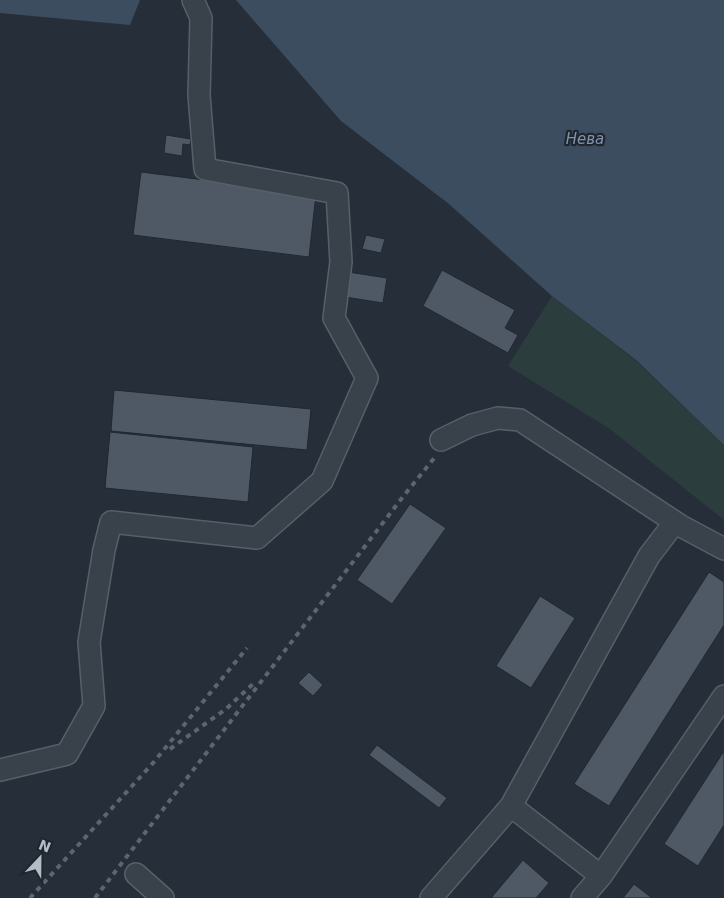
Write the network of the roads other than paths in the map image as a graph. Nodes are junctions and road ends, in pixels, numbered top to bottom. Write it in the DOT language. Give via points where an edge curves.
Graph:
graph roads {
  1 [pos="193,0"];
  2 [pos="441,440"];
  3 [pos="675,522"];
  4 [pos="724,549"];
  5 [pos="724,696"];
  6 [pos="0,770"];
  7 [pos="510,806"];
  8 [pos="136,874"];
  9 [pos="601,876"];
  10 [pos="163,898"];
  11 [pos="431,898"];
  12 [pos="582,898"];
  1 -- 6 [label="lane" via="201,18 199,95 205,170 337,193 340,262 334,318 367,378 322,481 257,538 111,522 89,642 94,706 67,754"];
  2 -- 3 [label="lane" via="489,420 520,420"];
  3 -- 4 [label="lane"];
  3 -- 7 [label="lane" via="649,556"];
  5 -- 9 [label="lane"];
  7 -- 9 [label="lane"];
  7 -- 11 [label="lane"];
  8 -- 10 [label="lane"];
  9 -- 12 [label="lane"];
}
